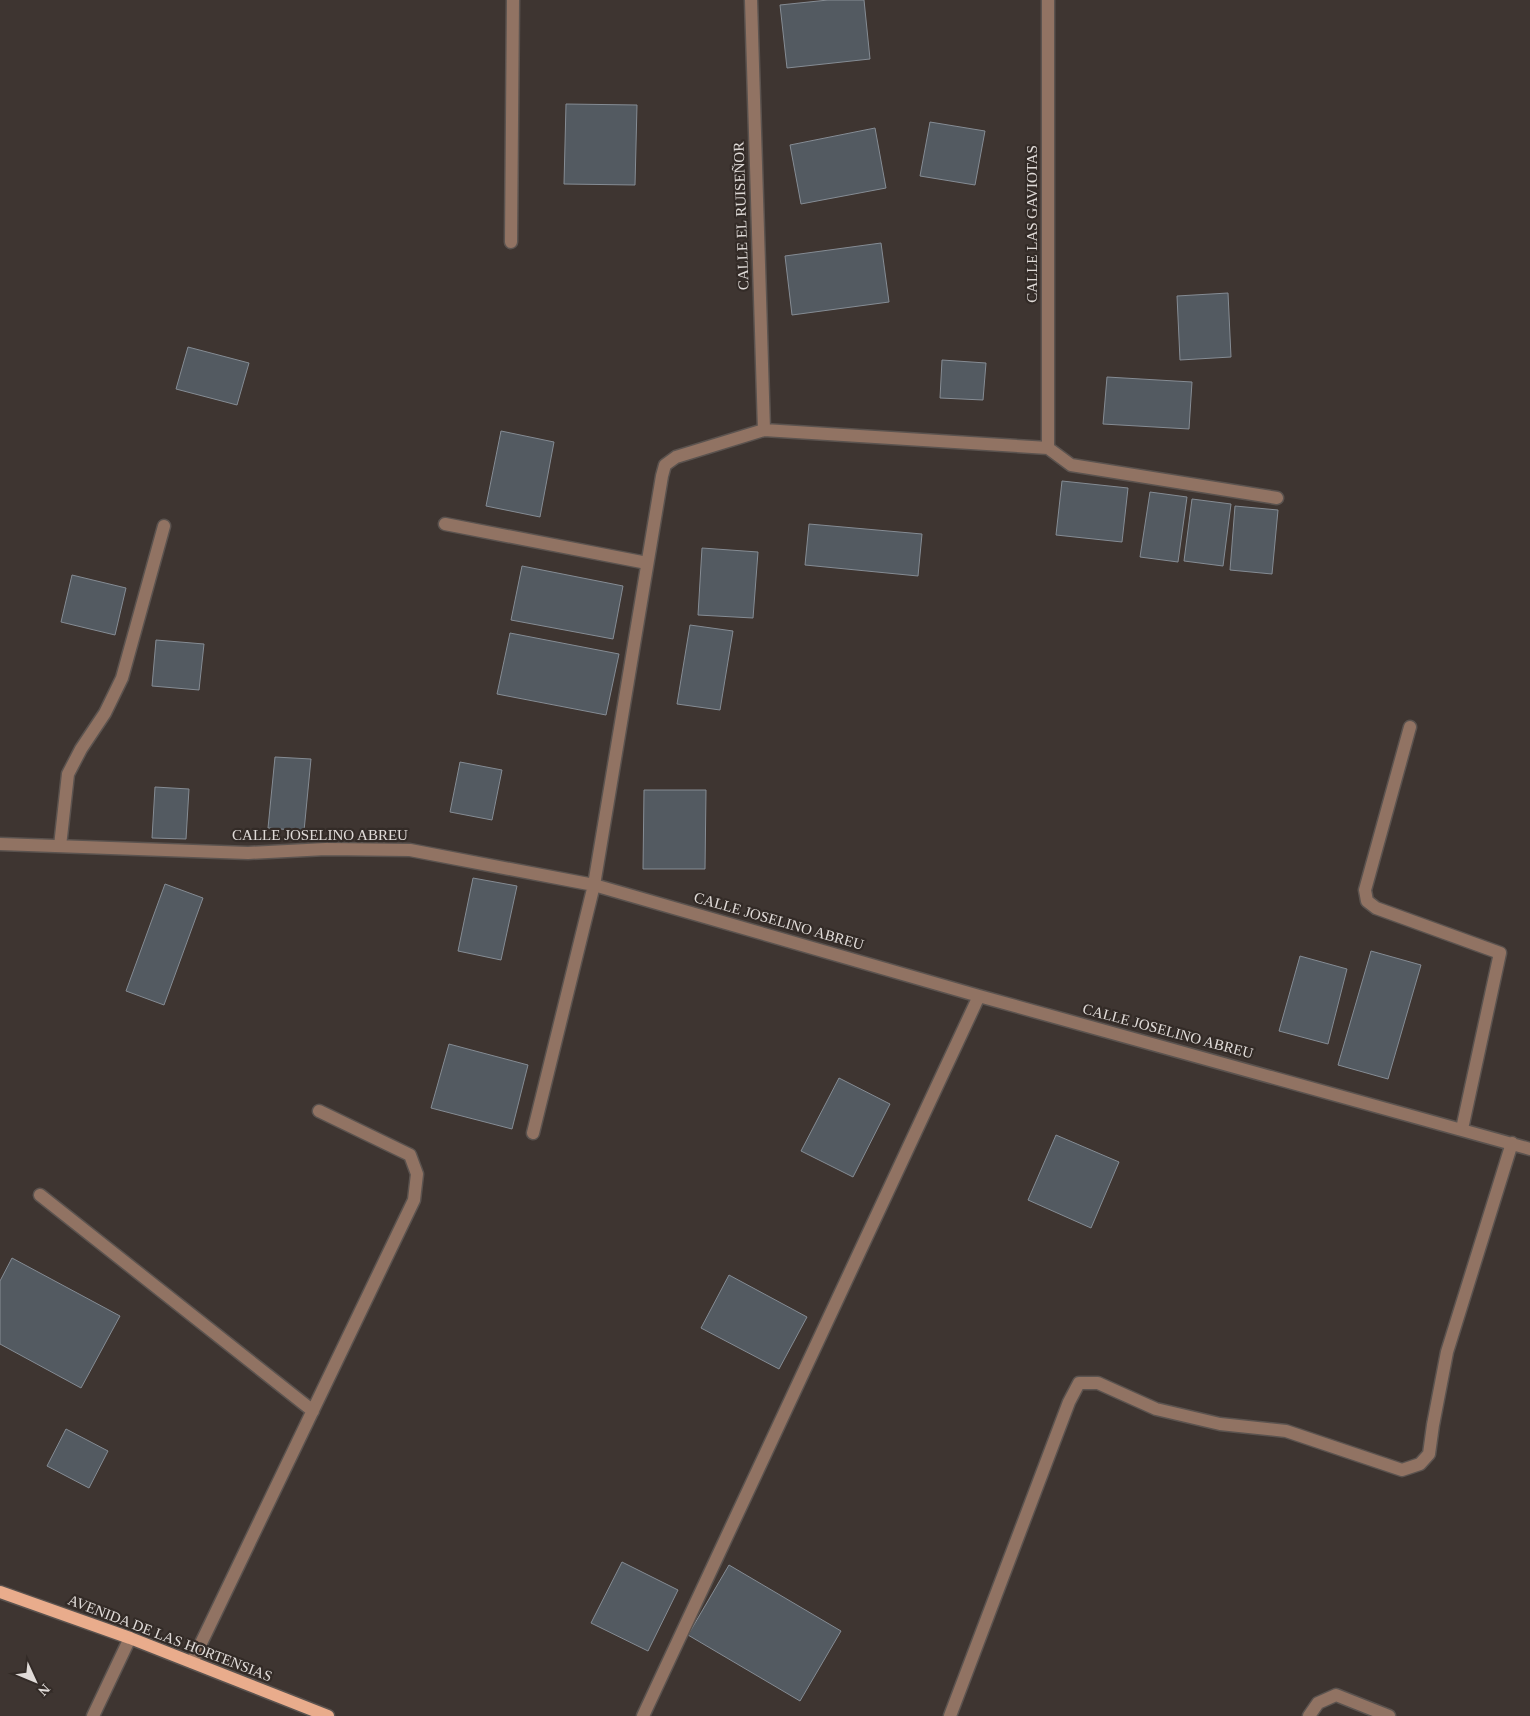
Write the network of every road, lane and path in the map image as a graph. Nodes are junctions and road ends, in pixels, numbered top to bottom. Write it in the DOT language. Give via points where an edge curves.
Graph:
graph roads {
  1 [pos="513,0"];
  2 [pos="751,0"];
  3 [pos="1048,0"];
  4 [pos="511,242"];
  5 [pos="764,430"];
  6 [pos="1048,448"];
  7 [pos="1277,498"];
  8 [pos="444,524"];
  9 [pos="164,526"];
  10 [pos="648,563"];
  11 [pos="1410,727"];
  12 [pos="0,844"];
  13 [pos="60,846"];
  14 [pos="594,885"];
  15 [pos="979,996"];
  16 [pos="319,1111"];
  17 [pos="1462,1129"];
  18 [pos="533,1133"];
  19 [pos="1512,1144"];
  20 [pos="1530,1149"];
  21 [pos="40,1195"];
  22 [pos="313,1410"];
  23 [pos="0,1592"];
  24 [pos="130,1638"];
  25 [pos="192,1662"];
  26 [pos="93,1716"];
  27 [pos="328,1716"];
  28 [pos="643,1716"];
  29 [pos="950,1716"];
  30 [pos="1309,1716"];
  31 [pos="1389,1716"];
  1 -- 4 [label="street"];
  2 -- 5 [label="street, CALLE EL RUISEÑOR"];
  3 -- 6 [label="street, CALLE LAS GAVIOTAS"];
  5 -- 6 [label="street"];
  5 -- 10 [label="street" via="676,457 665,465"];
  6 -- 7 [label="street" via="1071,465"];
  8 -- 10 [label="street"];
  9 -- 13 [label="street" via="122,678 68,774"];
  10 -- 14 [label="street"];
  11 -- 17 [label="street" via="1365,890 1367,901 1376,908 1500,953"];
  12 -- 13 [label="street, CALLE JOSELINO ABREU"];
  13 -- 14 [label="street, CALLE JOSELINO ABREU" via="248,853 326,849 410,850"];
  14 -- 15 [label="street, CALLE JOSELINO ABREU"];
  14 -- 18 [label="street"];
  15 -- 17 [label="street, CALLE JOSELINO ABREU"];
  15 -- 28 [label="street"];
  16 -- 22 [label="street" via="410,1155 417,1174 414,1200"];
  17 -- 19 [label="street, CALLE JOSELINO ABREU"];
  19 -- 20 [label="street, CALLE JOSELINO ABREU"];
  19 -- 29 [label="street" via="1447,1352 1429,1454 1420,1464 1402,1470 1286,1430 1220,1424 1156,1409 1098,1383 1079,1383"];
  21 -- 22 [label="street"];
  22 -- 25 [label="street"];
  23 -- 24 [label="main road, AVENIDA DE LAS HORTENSIAS"];
  24 -- 25 [label="main road, AVENIDA DE LAS HORTENSIAS"];
  24 -- 26 [label="street"];
  25 -- 27 [label="main road, AVENIDA DE LAS HORTENSIAS"];
  30 -- 31 [label="street" via="1318,1703 1336,1695"];
}
